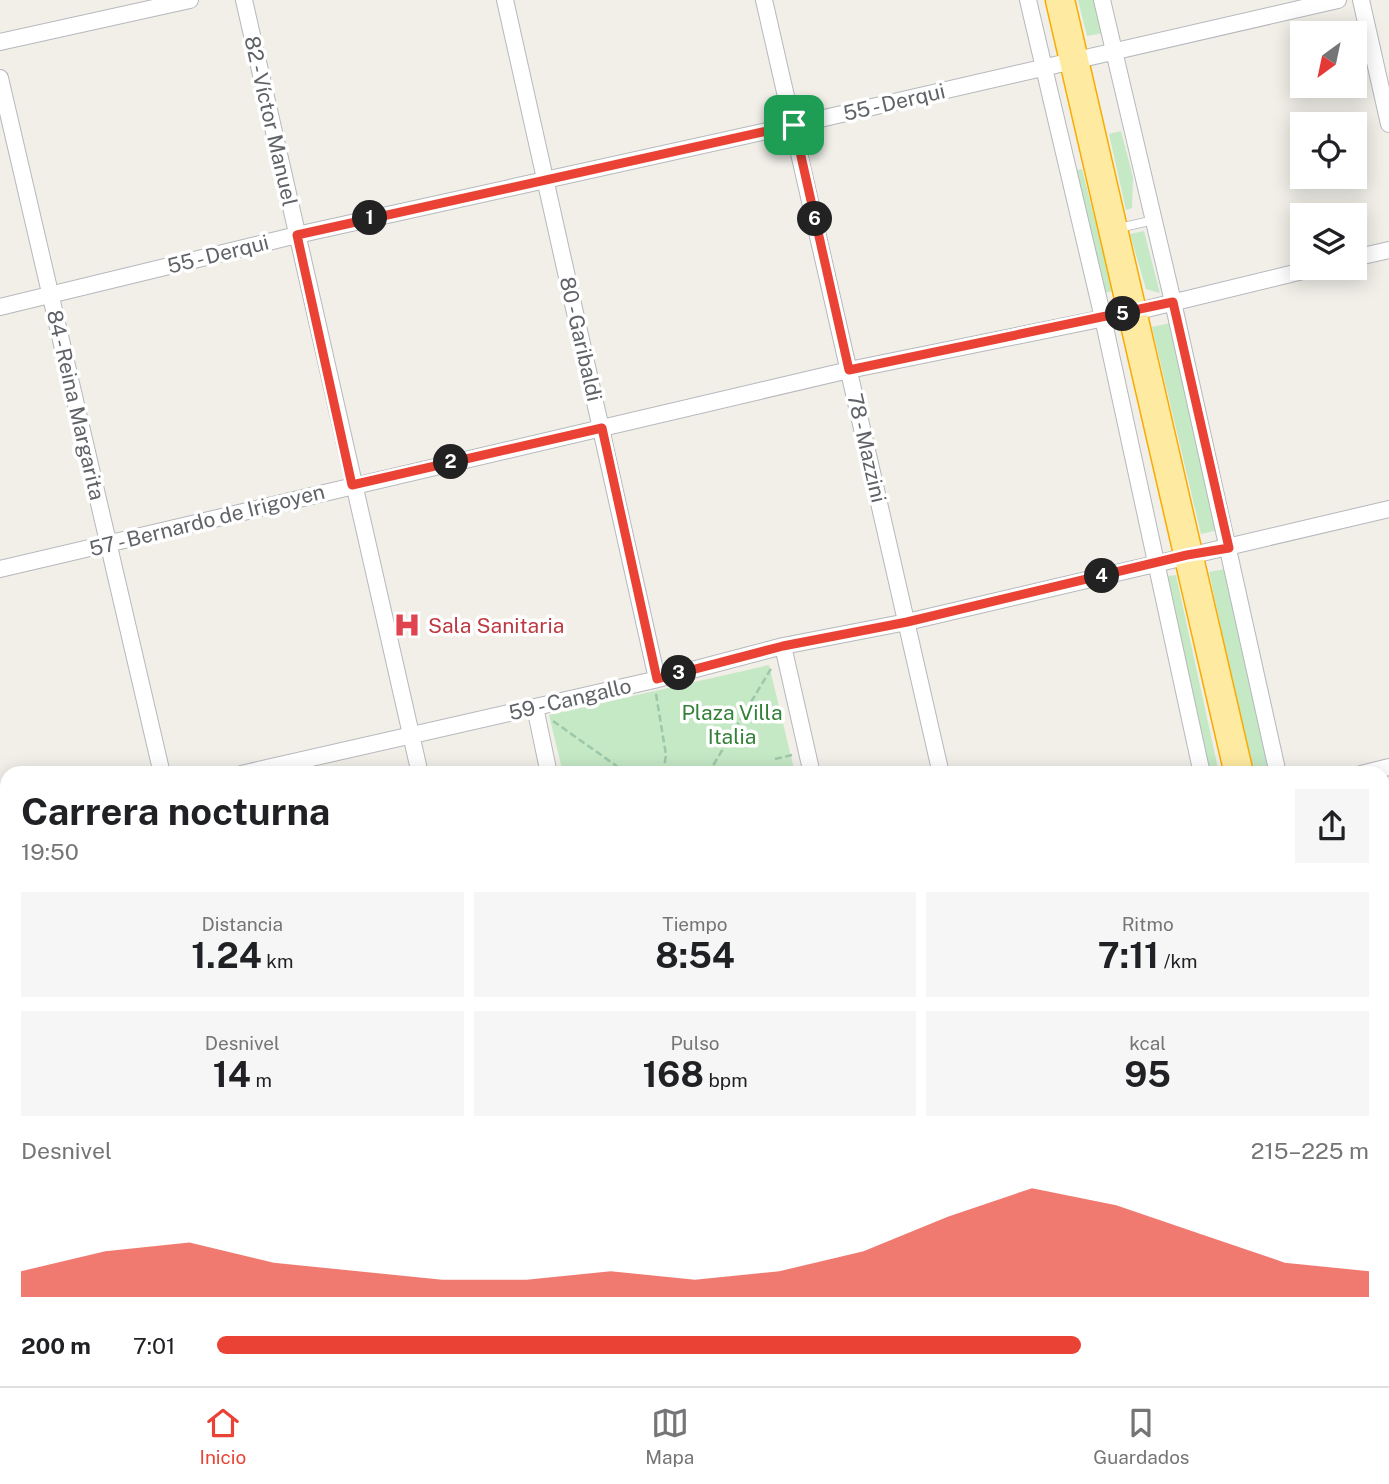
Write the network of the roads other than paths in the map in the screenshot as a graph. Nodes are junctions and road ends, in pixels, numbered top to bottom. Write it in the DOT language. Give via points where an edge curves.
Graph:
graph roads {
  1 [pos="190,0"];
  2 [pos="244,0"];
  3 [pos="505,0"];
  4 [pos="764,0"];
  5 [pos="1028,0"];
  6 [pos="1060,0"];
  7 [pos="1102,0"];
  8 [pos="1338,0"];
  9 [pos="1361,0"];
  10 [pos="0,42"];
  11 [pos="1114,51"];
  12 [pos="1073,61"];
  13 [pos="1042,67"];
  14 [pos="0,78"];
  15 [pos="1389,124"];
  16 [pos="794,125"];
  17 [pos="545,180"];
  18 [pos="1154,219"];
  19 [pos="1114,229"];
  20 [pos="297,235"];
  21 [pos="1389,250"];
  22 [pos="1367,255"];
  23 [pos="1290,274"];
  24 [pos="51,296"];
  25 [pos="1173,302"];
  26 [pos="0,307"];
  27 [pos="1133,312"];
  28 [pos="1103,318"];
  29 [pos="849,370"];
  30 [pos="602,428"];
  31 [pos="352,485"];
  32 [pos="1389,509"];
  33 [pos="109,544"];
  34 [pos="1229,548"];
  35 [pos="1187,555"];
  36 [pos="1158,563"];
  37 [pos="0,569"];
  38 [pos="907,622"];
  39 [pos="783,646"];
  40 [pos="656,679"];
  41 [pos="536,708"];
  42 [pos="412,733"];
  43 [pos="160,766"];
  44 [pos="275,766"];
  45 [pos="418,766"];
  46 [pos="547,766"];
  47 [pos="810,766"];
  48 [pos="939,766"];
  49 [pos="1200,766"];
  50 [pos="1237,766"];
  51 [pos="1276,766"];
  1 -- 10 [label="street"];
  2 -- 20 [label="street, 82 - Víctor Manuel"];
  3 -- 17 [label="street, 80 - Garibaldi"];
  4 -- 16 [label="street, 78 - Mazzini"];
  5 -- 13 [label="street"];
  6 -- 12 [label="highway"];
  7 -- 11 [label="street"];
  8 -- 11 [label="street, 55 - Derqui"];
  9 -- 15 [label="street"];
  11 -- 12 [label="street, 55 - Derqui"];
  11 -- 18 [label="street"];
  12 -- 13 [label="street, 55 - Derqui"];
  12 -- 19 [label="highway"];
  13 -- 16 [label="street, 55 - Derqui"];
  13 -- 28 [label="street"];
  14 -- 24 [label="street, 84 - Reina Margarita"];
  16 -- 17 [label="street, 55 - Derqui"];
  16 -- 29 [label="street, 78 - Mazzini"];
  17 -- 20 [label="street, 55 - Derqui"];
  17 -- 30 [label="street, 80 - Garibaldi"];
  18 -- 19 [label="lane"];
  18 -- 25 [label="street"];
  19 -- 27 [label="highway"];
  20 -- 24 [label="street, 55 - Derqui"];
  20 -- 31 [label="street, 82 - Víctor Manuel"];
  21 -- 22 [label="street"];
  23 -- 25 [label="street, 57 - Bernardo de Irigoyen"];
  24 -- 26 [label="street, 55 - Derqui"];
  24 -- 33 [label="street, 84 - Reina Margarita"];
  25 -- 27 [label="street, 57 - Bernardo de Irigoyen"];
  25 -- 34 [label="street"];
  27 -- 28 [label="street, 57 - Bernardo de Irigoyen"];
  27 -- 35 [label="highway"];
  28 -- 29 [label="street, 57 - Bernardo de Irigoyen"];
  28 -- 36 [label="street"];
  29 -- 30 [label="street, 57 - Bernardo de Irigoyen"];
  29 -- 38 [label="street, 78 - Mazzini"];
  30 -- 31 [label="street, 57 - Bernardo de Irigoyen"];
  30 -- 40 [label="street, 80 - Garibaldi"];
  31 -- 33 [label="street, 57 - Bernardo de Irigoyen"];
  31 -- 42 [label="street, 82 - Víctor Manuel"];
  32 -- 34 [label="street, 59 - Cangallo"];
  33 -- 37 [label="street, 57 - Bernardo de Irigoyen"];
  33 -- 43 [label="street, 84 - Reina Margarita"];
  34 -- 35 [label="street, 59 - Cangallo"];
  34 -- 51 [label="street"];
  35 -- 36 [label="street, 59 - Cangallo"];
  35 -- 50 [label="highway"];
  36 -- 38 [label="street, 59 - Cangallo"];
  36 -- 49 [label="street"];
  38 -- 39 [label="street, 59 - Cangallo"];
  38 -- 48 [label="street, 78 - Mazzini"];
  39 -- 40 [label="street, 59 - Cangallo"];
  39 -- 47 [label="street"];
  40 -- 41 [label="street, 59 - Cangallo"];
  41 -- 42 [label="street, 59 - Cangallo"];
  41 -- 46 [label="street"];
  42 -- 44 [label="street, 59 - Cangallo"];
  42 -- 45 [label="street, 82 - Víctor Manuel"];
}
